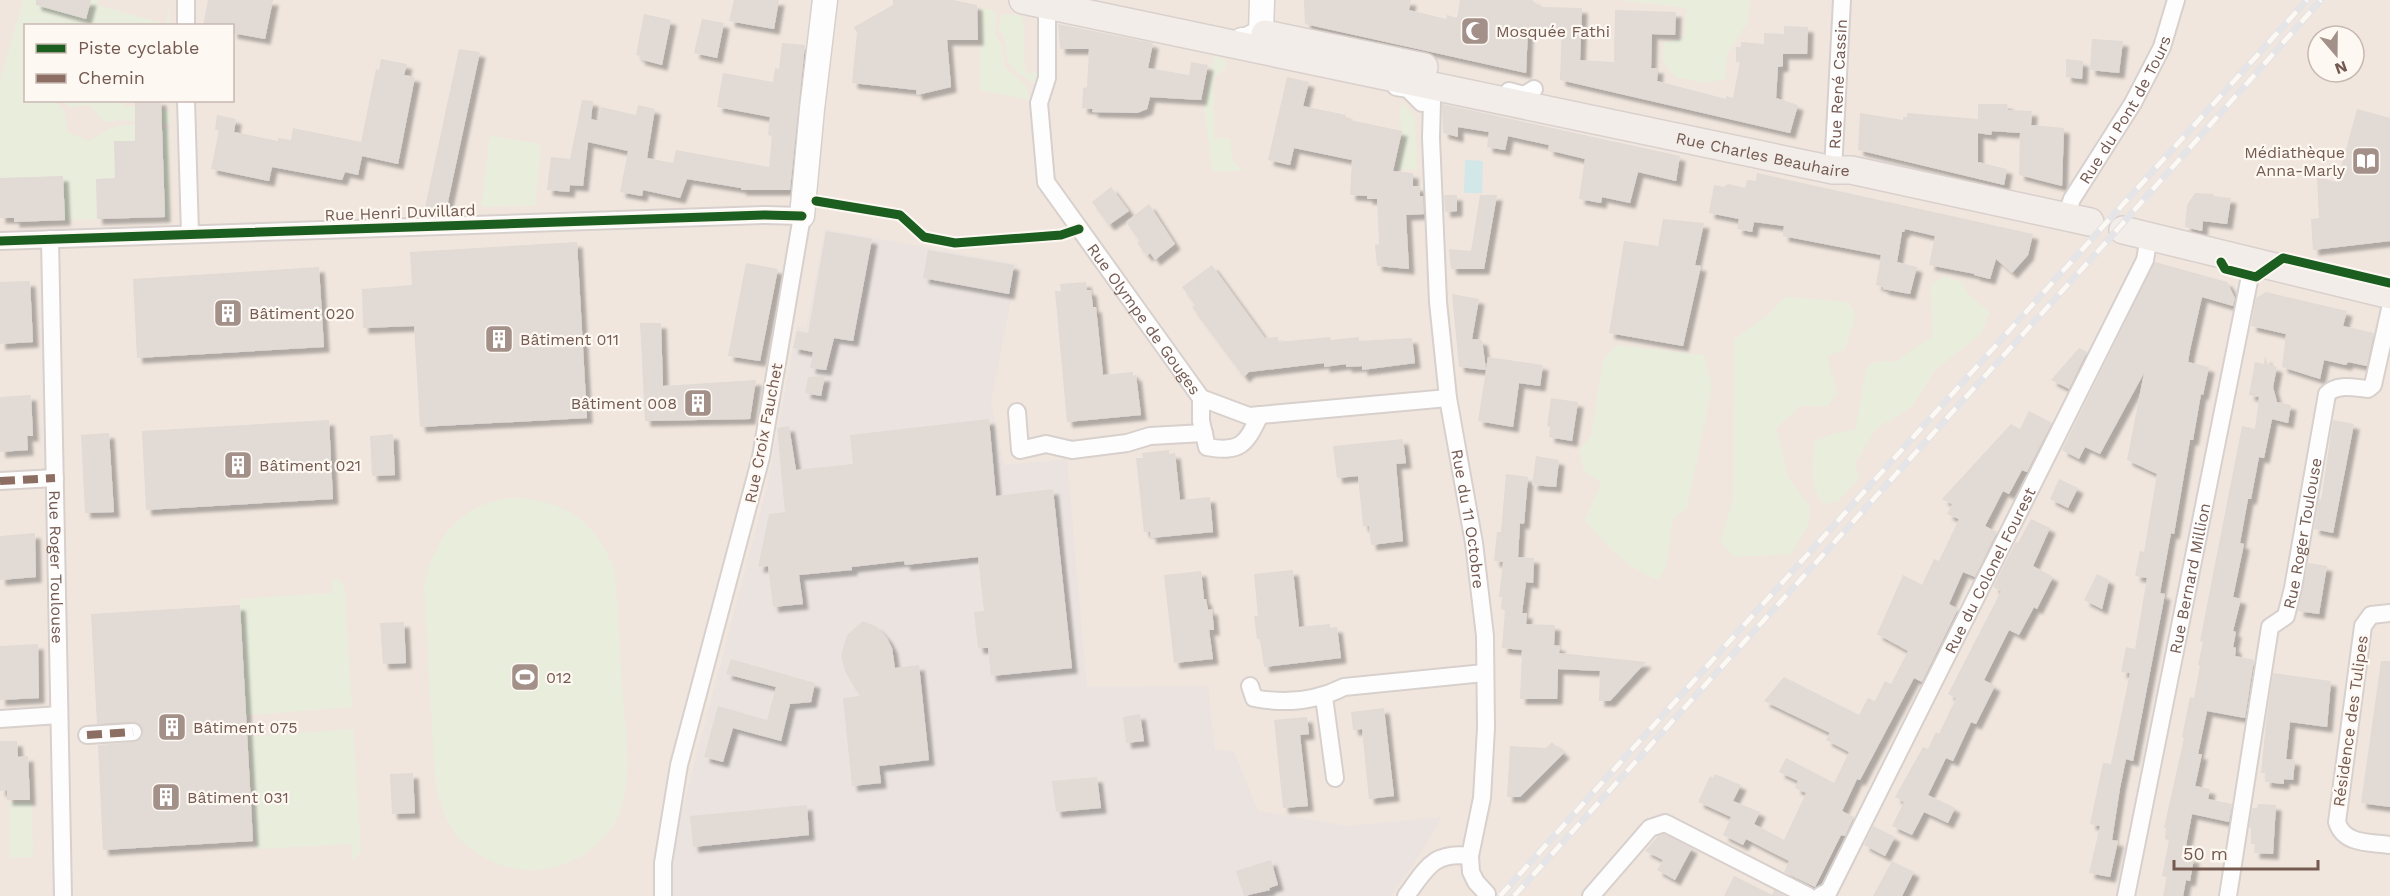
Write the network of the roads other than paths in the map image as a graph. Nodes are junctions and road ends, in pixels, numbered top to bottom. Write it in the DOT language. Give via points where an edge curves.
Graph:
graph roads {
  1 [pos="186,0"];
  2 [pos="825,0"];
  3 [pos="1105,0"];
  4 [pos="1842,0"];
  5 [pos="2176,0"];
  6 [pos="1035,3"];
  7 [pos="186,24"];
  8 [pos="1251,36"];
  9 [pos="1317,53"];
  10 [pos="1433,87"];
  11 [pos="186,102"];
  12 [pos="1839,168"];
  13 [pos="802,216"];
  14 [pos="2078,219"];
  15 [pos="2123,230"];
  16 [pos="190,234"];
  17 [pos="2149,237"];
  18 [pos="50,238"];
  19 [pos="0,241"];
  20 [pos="2253,261"];
  21 [pos="2390,295"];
  22 [pos="2390,309"];
  23 [pos="1201,398"];
  24 [pos="1448,398"];
  25 [pos="1017,412"];
  26 [pos="1260,415"];
  27 [pos="1204,433"];
  28 [pos="55,478"];
  29 [pos="0,481"];
  30 [pos="2390,613"];
  31 [pos="1484,673"];
  32 [pos="1250,686"];
  33 [pos="1324,697"];
  34 [pos="59,715"];
  35 [pos="0,719"];
  36 [pos="132,732"];
  37 [pos="87,735"];
  38 [pos="1335,778"];
  39 [pos="2390,845"];
  40 [pos="1470,856"];
  41 [pos="1487,894"];
  42 [pos="63,896"];
  43 [pos="663,896"];
  44 [pos="1406,896"];
  45 [pos="1591,896"];
  46 [pos="1808,896"];
  47 [pos="1820,896"];
  48 [pos="2126,896"];
  49 [pos="2228,896"];
  1 -- 7 [label="street"];
  2 -- 13 [label="main road, Rue Croix Fauchet"];
  3 -- 8 [label="main road"];
  4 -- 12 [label="street, Rue René Cassin"];
  5 -- 14 [label="street, Rue du Pont de Tours" via="2157,56 2133,103 2072,199"];
  6 -- 8 [label="main road"];
  6 -- 8 [label="main road" via="1079,5 1246,40"];
  6 -- 23 [label="street, Rue Olympe de Gouges" via="1047,78 1039,104 1046,182"];
  8 -- 9 [label="main road"];
  9 -- 10 [label="main road" via="1363,73"];
  9 -- 10 [label="main road, Rue Charles Beauhaire" via="1346,49"];
  10 -- 12 [label="main road, Rue Charles Beauhaire"];
  10 -- 12 [label="main road" via="1534,89"];
  10 -- 24 [label="street, Rue du 11 Octobre" via="1431,138 1438,302"];
  11 -- 16 [label="street"];
  12 -- 14 [label="main road, Rue Charles Beauhaire"];
  13 -- 16 [label="street, Rue Henri Duvillard"];
  13 -- 43 [label="street, Rue Croix Fauchet" via="761,457 679,765 663,863"];
  15 -- 17 [label="main road"];
  16 -- 18 [label="street, Rue Henri Duvillard"];
  17 -- 20 [label="main road"];
  17 -- 47 [label="street, Rue du Colonel Fourest" via="2145,260 1840,870 1829,891"];
  18 -- 19 [label="street, Rue Henri Duvillard"];
  18 -- 28 [label="street, Rue Roger Toulouse"];
  20 -- 21 [label="main road"];
  20 -- 48 [label="street, Rue Bernard Million"];
  22 -- 49 [label="street, Rue Roger Toulouse" via="2373,385 2368,389 2338,387 2327,394 2293,588 2286,616 2270,627"];
  23 -- 26 [label="street, Rue Olympe de Gouges" via="1249,416"];
  23 -- 27 [label="street"];
  24 -- 26 [label="street, Rue Olympe de Gouges"];
  24 -- 31 [label="street, Rue du 11 Octobre" via="1474,543 1485,636"];
  25 -- 27 [label="street" via="1020,450 1046,444 1072,450 1150,436"];
  26 -- 27 [label="street" via="1242,445 1226,450 1207,447"];
  28 -- 29 [label="street"];
  28 -- 34 [label="street, Rue Roger Toulouse"];
  30 -- 39 [label="street, Résidence des Tulipes" via="2371,615 2363,626 2337,822 2349,839"];
  31 -- 33 [label="street" via="1344,687"];
  31 -- 40 [label="street, Rue du 11 Octobre" via="1482,798"];
  32 -- 33 [label="street" via="1254,699 1274,702"];
  33 -- 38 [label="street"];
  34 -- 35 [label="street"];
  34 -- 42 [label="street, Rue Roger Toulouse"];
  36 -- 37 [label="street"];
  40 -- 41 [label="street, Rue du 11 Octobre" via="1471,872"];
  40 -- 44 [label="street" via="1452,853 1440,857"];
  45 -- 46 [label="street" via="1650,828 1665,823"];
}
